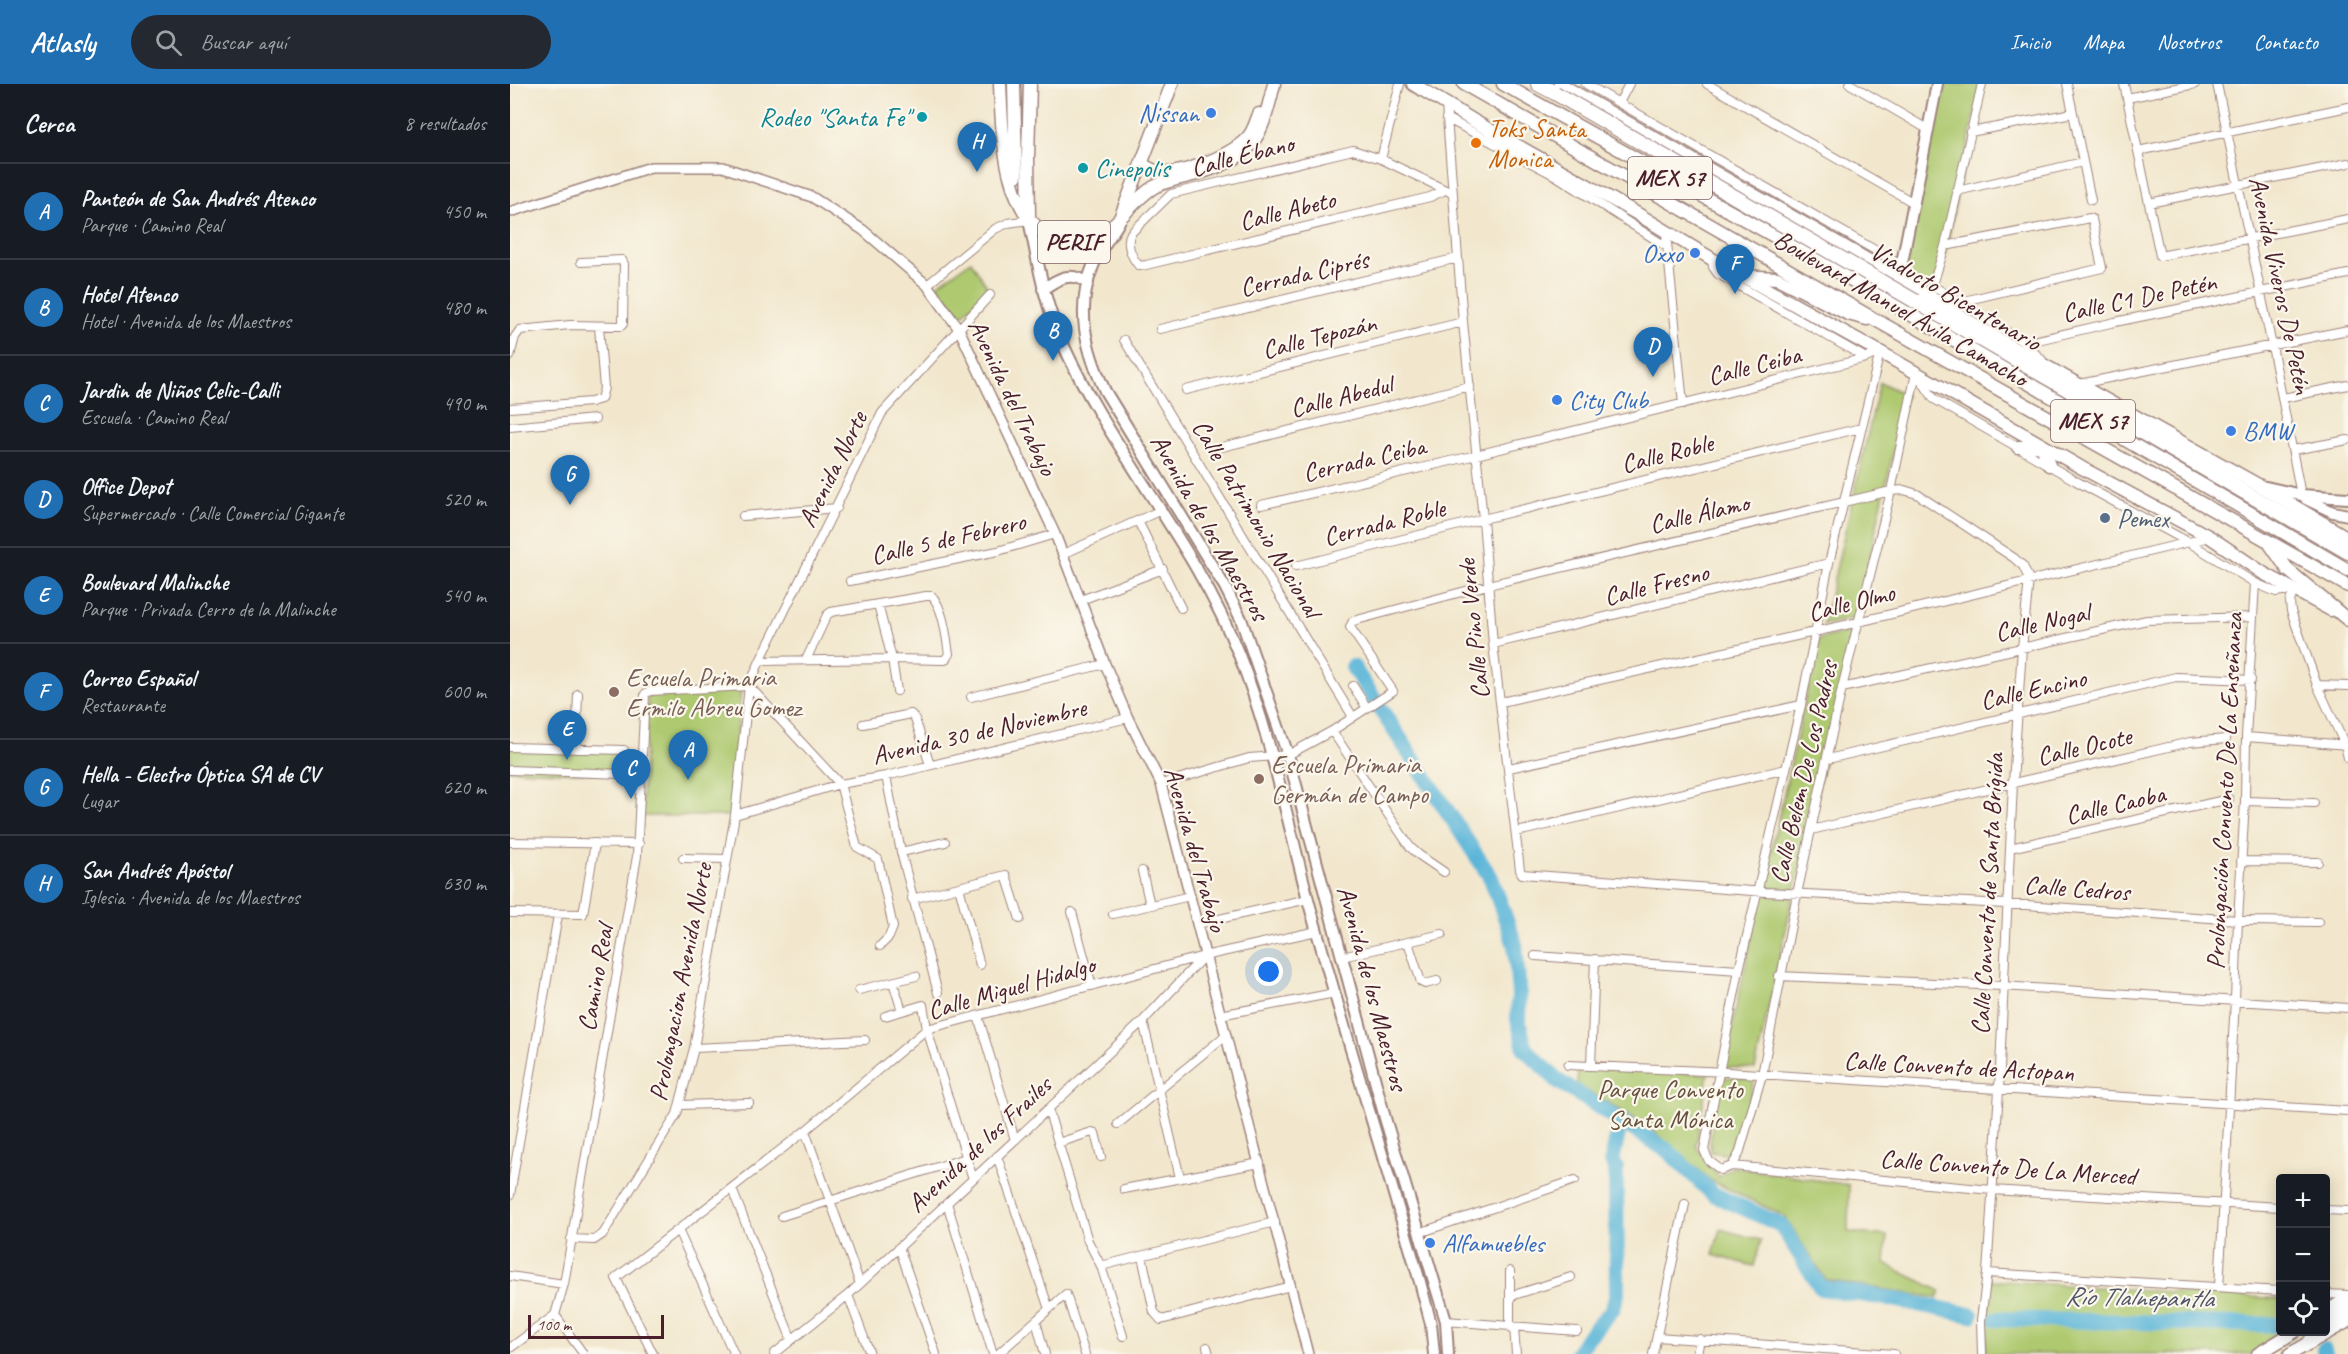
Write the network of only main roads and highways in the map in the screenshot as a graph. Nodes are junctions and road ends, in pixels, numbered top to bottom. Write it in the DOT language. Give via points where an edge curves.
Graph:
graph roads {
  1 [pos="1000,84"];
  2 [pos="1014,84"];
  3 [pos="1030,84"];
  4 [pos="1172,84"];
  5 [pos="1266,84"];
  6 [pos="1274,84"];
  7 [pos="1464,84"];
  8 [pos="1503,84"];
  9 [pos="1538,84"];
  10 [pos="1560,84"];
  11 [pos="1937,84"];
  12 [pos="1415,85"];
  13 [pos="1574,88"];
  14 [pos="1141,164"];
  15 [pos="1017,194"];
  16 [pos="1029,220"];
  17 [pos="1120,220"];
  18 [pos="1883,270"];
  19 [pos="1838,272"];
  20 [pos="1742,276"];
  21 [pos="1899,278"];
  22 [pos="1088,283"];
  23 [pos="1043,289"];
  24 [pos="1874,319"];
  25 [pos="2042,446"];
  26 [pos="2018,447"];
  27 [pos="2049,465"];
  28 [pos="2260,486"];
  29 [pos="2301,495"];
  30 [pos="2348,498"];
  31 [pos="2348,514"];
  32 [pos="2348,538"];
  33 [pos="2270,543"];
  34 [pos="2348,552"];
  35 [pos="2348,570"];
  36 [pos="2348,586"];
  37 [pos="2348,620"];
  38 [pos="2348,1297"];
  39 [pos="2330,1309"];
  40 [pos="2348,1310"];
  41 [pos="2330,1320"];
  42 [pos="2348,1322"];
  43 [pos="2287,1336"];
  44 [pos="2313,1343"];
  45 [pos="1434,1354"];
  46 [pos="1448,1354"];
  47 [pos="2258,1354"];
  48 [pos="2290,1354"];
  1 -- 15 [label="main road, Avenida de los Maestros" via="1004,149"];
  2 -- 15 [label="main road"];
  3 -- 16 [label="main road, Avenida de los Maestros / PERIF"];
  4 -- 14 [label="main road, Avenida de los Maestros / PERIF"];
  5 -- 14 [label="main road" via="1249,136 1226,154 1170,173 1151,171"];
  6 -- 17 [label="main road" via="1265,122 1248,149 1219,167 1151,189"];
  7 -- 24 [label="main road, Boulevard Manuel Ávila Camacho / MEX 57"];
  8 -- 19 [label="main road, Boulevard Manuel Ávila Camacho / MEX 57"];
  9 -- 34 [label="highway, Viaducto Bicentenario, bridge"];
  10 -- 13 [label="main road, Boulevard Manuel Ávila Camacho"];
  11 -- 21 [label="main road"];
  12 -- 20 [label="main road, Boulevard Manuel Ávila Camacho"];
  13 -- 18 [label="main road, Boulevard Manuel Ávila Camacho"];
  14 -- 17 [label="main road, Avenida de los Maestros / PERIF"];
  15 -- 16 [label="main road, Avenida de los Maestros"];
  16 -- 17 [label="main road, PERIF" via="1055,239 1076,242 1095,237"];
  16 -- 23 [label="main road, Avenida de los Maestros"];
  17 -- 22 [label="main road, Avenida de los Maestros" via="1098,255"];
  18 -- 19 [label="main road"];
  18 -- 21 [label="main road, Boulevard Manuel Ávila Camacho"];
  19 -- 35 [label="main road, Boulevard Manuel Ávila Camacho / MEX 57"];
  20 -- 24 [label="main road" via="1777,278 1848,314"];
  20 -- 25 [label="main road, Boulevard Manuel Ávila Camacho"];
  21 -- 28 [label="main road, Boulevard Manuel Ávila Camacho" via="1931,292 1943,306"];
  22 -- 23 [label="main road" via="1063,276"];
  22 -- 46 [label="main road, Avenida de los Maestros" via="1083,315 1093,364 1105,391 1207,555 1241,619 1288,755 1385,1118 1446,1321"];
  23 -- 45 [label="main road, Avenida de los Maestros" via="1062,343 1094,404 1207,586 1240,657 1420,1282"];
  24 -- 33 [label="main road, Boulevard Manuel Ávila Camacho / MEX 57"];
  25 -- 26 [label="main road"];
  25 -- 27 [label="main road"];
  25 -- 37 [label="main road, Boulevard Manuel Ávila Camacho" via="2210,537 2263,573"];
  28 -- 29 [label="main road"];
  28 -- 32 [label="main road, Boulevard Manuel Ávila Camacho"];
  29 -- 30 [label="main road"];
  29 -- 31 [label="main road" via="2334,512"];
  33 -- 36 [label="main road, Boulevard Manuel Ávila Camacho / MEX 57"];
  33 -- 37 [label="main road" via="2288,570"];
  38 -- 39 [label="main road"];
  40 -- 41 [label="highway"];
  42 -- 44 [label="main road"];
  43 -- 47 [label="main road"];
  44 -- 48 [label="main road"];
}
